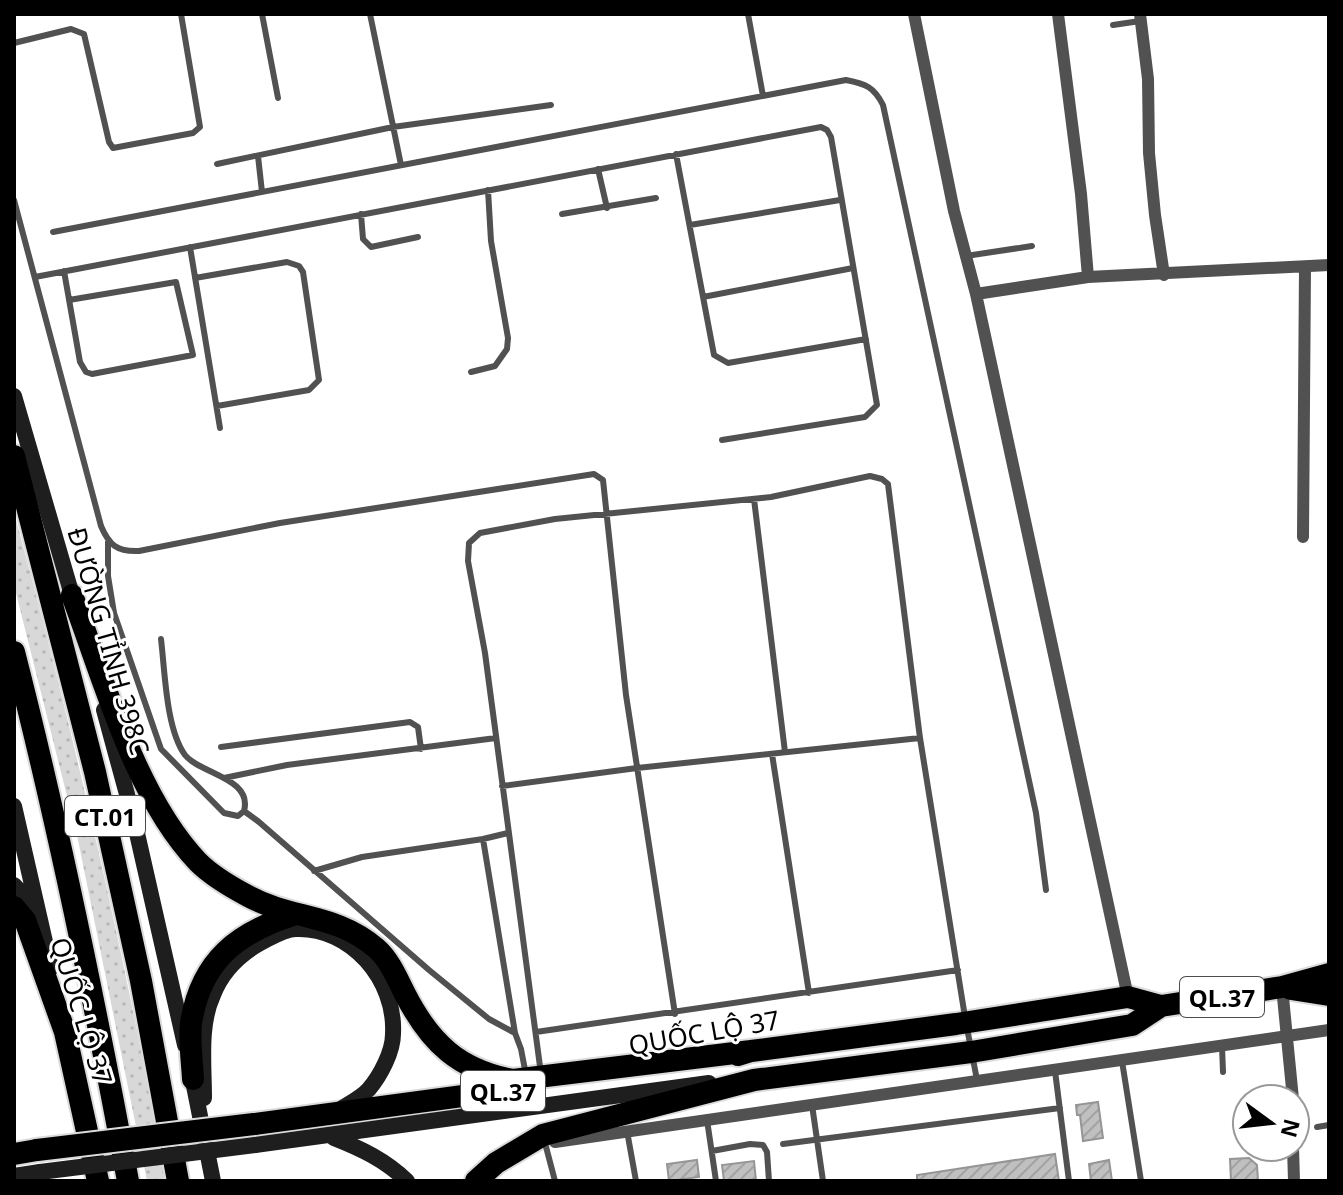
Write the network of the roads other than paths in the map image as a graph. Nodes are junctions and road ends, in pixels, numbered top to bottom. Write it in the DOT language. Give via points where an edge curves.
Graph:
graph roads {
  1 [pos="181,14"];
  2 [pos="262,14"];
  3 [pos="370,14"];
  4 [pos="748,14"];
  5 [pos="914,14"];
  6 [pos="1058,14"];
  7 [pos="1140,18"];
  8 [pos="1113,25"];
  9 [pos="14,43"];
  10 [pos="763,96"];
  11 [pos="278,98"];
  12 [pos="551,105"];
  13 [pos="393,127"];
  14 [pos="676,154"];
  15 [pos="258,156"];
  16 [pos="217,164"];
  17 [pos="401,165"];
  18 [pos="598,169"];
  19 [pos="488,190"];
  20 [pos="262,192"];
  21 [pos="656,198"];
  22 [pos="14,200"];
  23 [pos="840,200"];
  24 [pos="607,208"];
  25 [pos="361,214"];
  26 [pos="562,214"];
  27 [pos="690,225"];
  28 [pos="53,232"];
  29 [pos="418,237"];
  30 [pos="1032,246"];
  31 [pos="190,247"];
  32 [pos="966,256"];
  33 [pos="1329,265"];
  34 [pos="1305,267"];
  35 [pos="853,268"];
  36 [pos="64,271"];
  37 [pos="1164,275"];
  38 [pos="35,277"];
  39 [pos="1088,277"];
  40 [pos="195,278"];
  41 [pos="976,294"];
  42 [pos="703,297"];
  43 [pos="69,300"];
  44 [pos="866,339"];
  45 [pos="471,372"];
  46 [pos="14,396"];
  47 [pos="217,406"];
  48 [pos="220,428"];
  49 [pos="722,440"];
  50 [pos="14,456"];
  51 [pos="754,499"];
  52 [pos="607,514"];
  53 [pos="1303,537"];
  54 [pos="108,541"];
  55 [pos="72,595"];
  56 [pos="161,639"];
  57 [pos="14,652"];
  58 [pos="496,738"];
  59 [pos="920,738"];
  60 [pos="221,747"];
  61 [pos="421,749"];
  62 [pos="785,752"];
  63 [pos="772,754"];
  64 [pos="637,768"];
  65 [pos="224,778"];
  66 [pos="502,786"];
  67 [pos="14,806"];
  68 [pos="244,811"];
  69 [pos="508,833"];
  70 [pos="483,839"];
  71 [pos="314,871"];
  72 [pos="14,885"];
  73 [pos="1046,890"];
  74 [pos="14,907"];
  75 [pos="296,914"];
  76 [pos="48,951"];
  77 [pos="958,970"];
  78 [pos="1329,974"];
  79 [pos="1282,987"];
  80 [pos="809,993"];
  81 [pos="1329,995"];
  82 [pos="1128,997"];
  83 [pos="1161,1006"];
  84 [pos="675,1014"];
  85 [pos="966,1022"];
  86 [pos="1132,1025"];
  87 [pos="1329,1030"];
  88 [pos="65,1032"];
  89 [pos="536,1032"];
  90 [pos="515,1033"];
  91 [pos="1286,1036"];
  92 [pos="1222,1046"];
  93 [pos="751,1051"];
  94 [pos="971,1052"];
  95 [pos="1122,1061"];
  96 [pos="1055,1071"];
  97 [pos="1223,1072"];
  98 [pos="534,1078"];
  99 [pos="193,1079"];
  100 [pos="754,1080"];
  101 [pos="977,1082"];
  102 [pos="1291,1083"];
  103 [pos="812,1105"];
  104 [pos="1060,1108"];
  105 [pos="335,1113"];
  106 [pos="707,1120"];
  107 [pos="1329,1125"];
  108 [pos="1317,1127"];
  109 [pos="203,1131"];
  110 [pos="627,1131"];
  111 [pos="254,1135"];
  112 [pos="328,1136"];
  113 [pos="818,1141"];
  114 [pos="545,1143"];
  115 [pos="783,1144"];
  116 [pos="520,1149"];
  117 [pos="712,1151"];
  118 [pos="14,1154"];
  119 [pos="38,1161"];
  120 [pos="14,1176"];
  121 [pos="98,1181"];
  122 [pos="128,1181"];
  123 [pos="178,1181"];
  124 [pos="213,1181"];
  125 [pos="407,1181"];
  126 [pos="476,1181"];
  127 [pos="555,1181"];
  128 [pos="636,1181"];
  129 [pos="716,1181"];
  130 [pos="769,1181"];
  131 [pos="823,1181"];
  132 [pos="1069,1181"];
  133 [pos="1141,1181"];
  1 -- 9 [label="lane" via="200,127 193,133 113,148 84,34 71,29"];
  2 -- 11 [label="lane"];
  3 -- 13 [label="lane"];
  4 -- 10 [label="lane"];
  5 -- 32 [label="street"];
  6 -- 39 [label="street"];
  7 -- 8 [label="lane"];
  7 -- 37 [label="street"];
  10 -- 17 [label="lane"];
  10 -- 73 [label="lane" via="846,80 866,84 883,105 1036,813"];
  12 -- 13 [label="lane"];
  13 -- 15 [label="lane"];
  13 -- 17 [label="lane"];
  14 -- 18 [label="lane"];
  14 -- 23 [label="lane" via="821,127 831,137"];
  14 -- 27 [label="lane"];
  15 -- 16 [label="lane"];
  15 -- 20 [label="lane"];
  17 -- 20 [label="lane"];
  18 -- 19 [label="lane"];
  18 -- 24 [label="lane"];
  19 -- 25 [label="lane"];
  19 -- 45 [label="lane" via="507,349 495,366"];
  20 -- 28 [label="lane"];
  21 -- 24 [label="lane"];
  22 -- 38 [label="lane"];
  23 -- 27 [label="lane"];
  23 -- 35 [label="lane"];
  24 -- 26 [label="lane"];
  25 -- 29 [label="lane" via="363,239 371,247"];
  25 -- 31 [label="lane"];
  27 -- 42 [label="lane"];
  30 -- 32 [label="lane"];
  31 -- 36 [label="lane"];
  31 -- 40 [label="lane"];
  32 -- 41 [label="street"];
  33 -- 34 [label="street"];
  34 -- 37 [label="street"];
  34 -- 53 [label="street"];
  35 -- 42 [label="lane"];
  35 -- 44 [label="lane"];
  36 -- 38 [label="lane"];
  36 -- 43 [label="lane"];
  37 -- 39 [label="street"];
  38 -- 54 [label="lane"];
  39 -- 41 [label="street"];
  40 -- 47 [label="lane"];
  40 -- 47 [label="lane" via="287,262 303,272 316,385"];
  41 -- 82 [label="street"];
  42 -- 44 [label="lane" via="714,355 728,363"];
  43 -- 43 [label="lane" via="176,282 193,355 86,372"];
  44 -- 49 [label="lane" via="877,405 865,417"];
  46 -- 55 [label="main road, ĐƯỜNG TỈNH 398C"];
  47 -- 48 [label="lane"];
  50 -- 123 [label="highway, CT.01" via="95,772"];
  51 -- 52 [label="lane"];
  51 -- 59 [label="lane" via="870,476 888,484"];
  51 -- 62 [label="lane"];
  52 -- 54 [label="lane" via="603,480 594,474 280,523 139,551 125,551"];
  52 -- 58 [label="lane" via="480,533 469,543"];
  52 -- 64 [label="lane"];
  54 -- 68 [label="lane" via="114,613 161,749 224,813 238,816"];
  55 -- 75 [label="highway" via="133,754 176,834 200,864 227,884"];
  55 -- 99 [label="main road, ĐƯỜNG TỈNH 398C" via="134,820"];
  56 -- 65 [label="lane" via="175,740 195,765"];
  57 -- 122 [label="highway, CT.01" via="93,991"];
  58 -- 61 [label="lane"];
  58 -- 66 [label="lane"];
  59 -- 62 [label="lane"];
  59 -- 77 [label="lane"];
  60 -- 61 [label="lane" via="410,722 418,727"];
  61 -- 65 [label="lane"];
  62 -- 63 [label="lane"];
  63 -- 64 [label="lane"];
  63 -- 80 [label="lane"];
  64 -- 66 [label="lane"];
  64 -- 84 [label="lane"];
  65 -- 68 [label="lane" via="239,788"];
  66 -- 69 [label="lane"];
  67 -- 76 [label="main road"];
  68 -- 71 [label="lane"];
  69 -- 70 [label="lane"];
  69 -- 89 [label="lane"];
  70 -- 71 [label="lane" via="362,857"];
  70 -- 90 [label="lane"];
  71 -- 90 [label="lane" via="489,1019"];
  72 -- 76 [label="main road" via="33,905"];
  74 -- 88 [label="highway, QUỐC LỘ 37" via="25,920"];
  75 -- 98 [label="highway" via="355,931 379,951 438,1044 460,1063 486,1075"];
  75 -- 99 [label="highway" via="246,933 217,958 199,991 191,1026"];
  76 -- 88 [label="main road"];
  77 -- 80 [label="lane"];
  77 -- 85 [label="lane"];
  78 -- 79 [label="highway, QUỐC LỘ 37 / QL.37"];
  79 -- 81 [label="highway, QUỐC LỘ 37 / QL.37"];
  79 -- 83 [label="highway, QUỐC LỘ 37 / QL.37"];
  79 -- 91 [label="street"];
  80 -- 84 [label="lane"];
  82 -- 83 [label="highway, QUỐC LỘ 37 / QL.37"];
  82 -- 85 [label="highway, QUỐC LỘ 37 / QL.37"];
  82 -- 86 [label="highway"];
  83 -- 86 [label="highway, QUỐC LỘ 37 / QL.37"];
  84 -- 89 [label="lane"];
  85 -- 93 [label="highway, QUỐC LỘ 37 / QL.37"];
  85 -- 94 [label="lane"];
  86 -- 94 [label="highway, QUỐC LỘ 37 / QL.37"];
  87 -- 91 [label="street"];
  88 -- 121 [label="highway, QUỐC LỘ 37"];
  89 -- 98 [label="lane"];
  90 -- 98 [label="lane"];
  91 -- 92 [label="street"];
  91 -- 102 [label="street"];
  92 -- 95 [label="street"];
  92 -- 97 [label="lane"];
  93 -- 98 [label="highway"];
  93 -- 105 [label="highway, QUỐC LỘ 37 / QL.37" via="716,1062"];
  94 -- 100 [label="highway, QUỐC LỘ 37 / QL.37"];
  94 -- 101 [label="lane"];
  95 -- 96 [label="street"];
  95 -- 133 [label="lane"];
  96 -- 101 [label="street"];
  96 -- 104 [label="lane"];
  99 -- 109 [label="main road, ĐƯỜNG TỈNH 398C"];
  100 -- 112 [label="main road"];
  100 -- 116 [label="highway, QUỐC LỘ 37 / QL.37" via="543,1135"];
  101 -- 103 [label="street"];
  103 -- 106 [label="street"];
  103 -- 113 [label="lane"];
  104 -- 113 [label="lane"];
  104 -- 132 [label="lane"];
  105 -- 109 [label="main road" via="368,1090 384,1064 394,1035 390,1007 369,961 348,943 294,929 250,948 226,971 212,996 205,1027"];
  105 -- 111 [label="highway, QUỐC LỘ 37 / QL.37"];
  106 -- 110 [label="street"];
  106 -- 117 [label="lane"];
  107 -- 108 [label="lane"];
  109 -- 124 [label="main road, ĐƯỜNG TỈNH 398C"];
  110 -- 114 [label="street"];
  110 -- 128 [label="lane"];
  111 -- 112 [label="main road"];
  111 -- 119 [label="highway, QL.37, bridge"];
  112 -- 125 [label="main road" via="361,1148"];
  113 -- 115 [label="lane"];
  113 -- 131 [label="lane"];
  114 -- 116 [label="street"];
  114 -- 127 [label="lane"];
  116 -- 126 [label="highway, QUỐC LỘ 37 / QL.37"];
  117 -- 129 [label="lane"];
  117 -- 130 [label="lane" via="763,1145"];
  118 -- 119 [label="highway, QL.37"];
  119 -- 120 [label="main road"];
}
